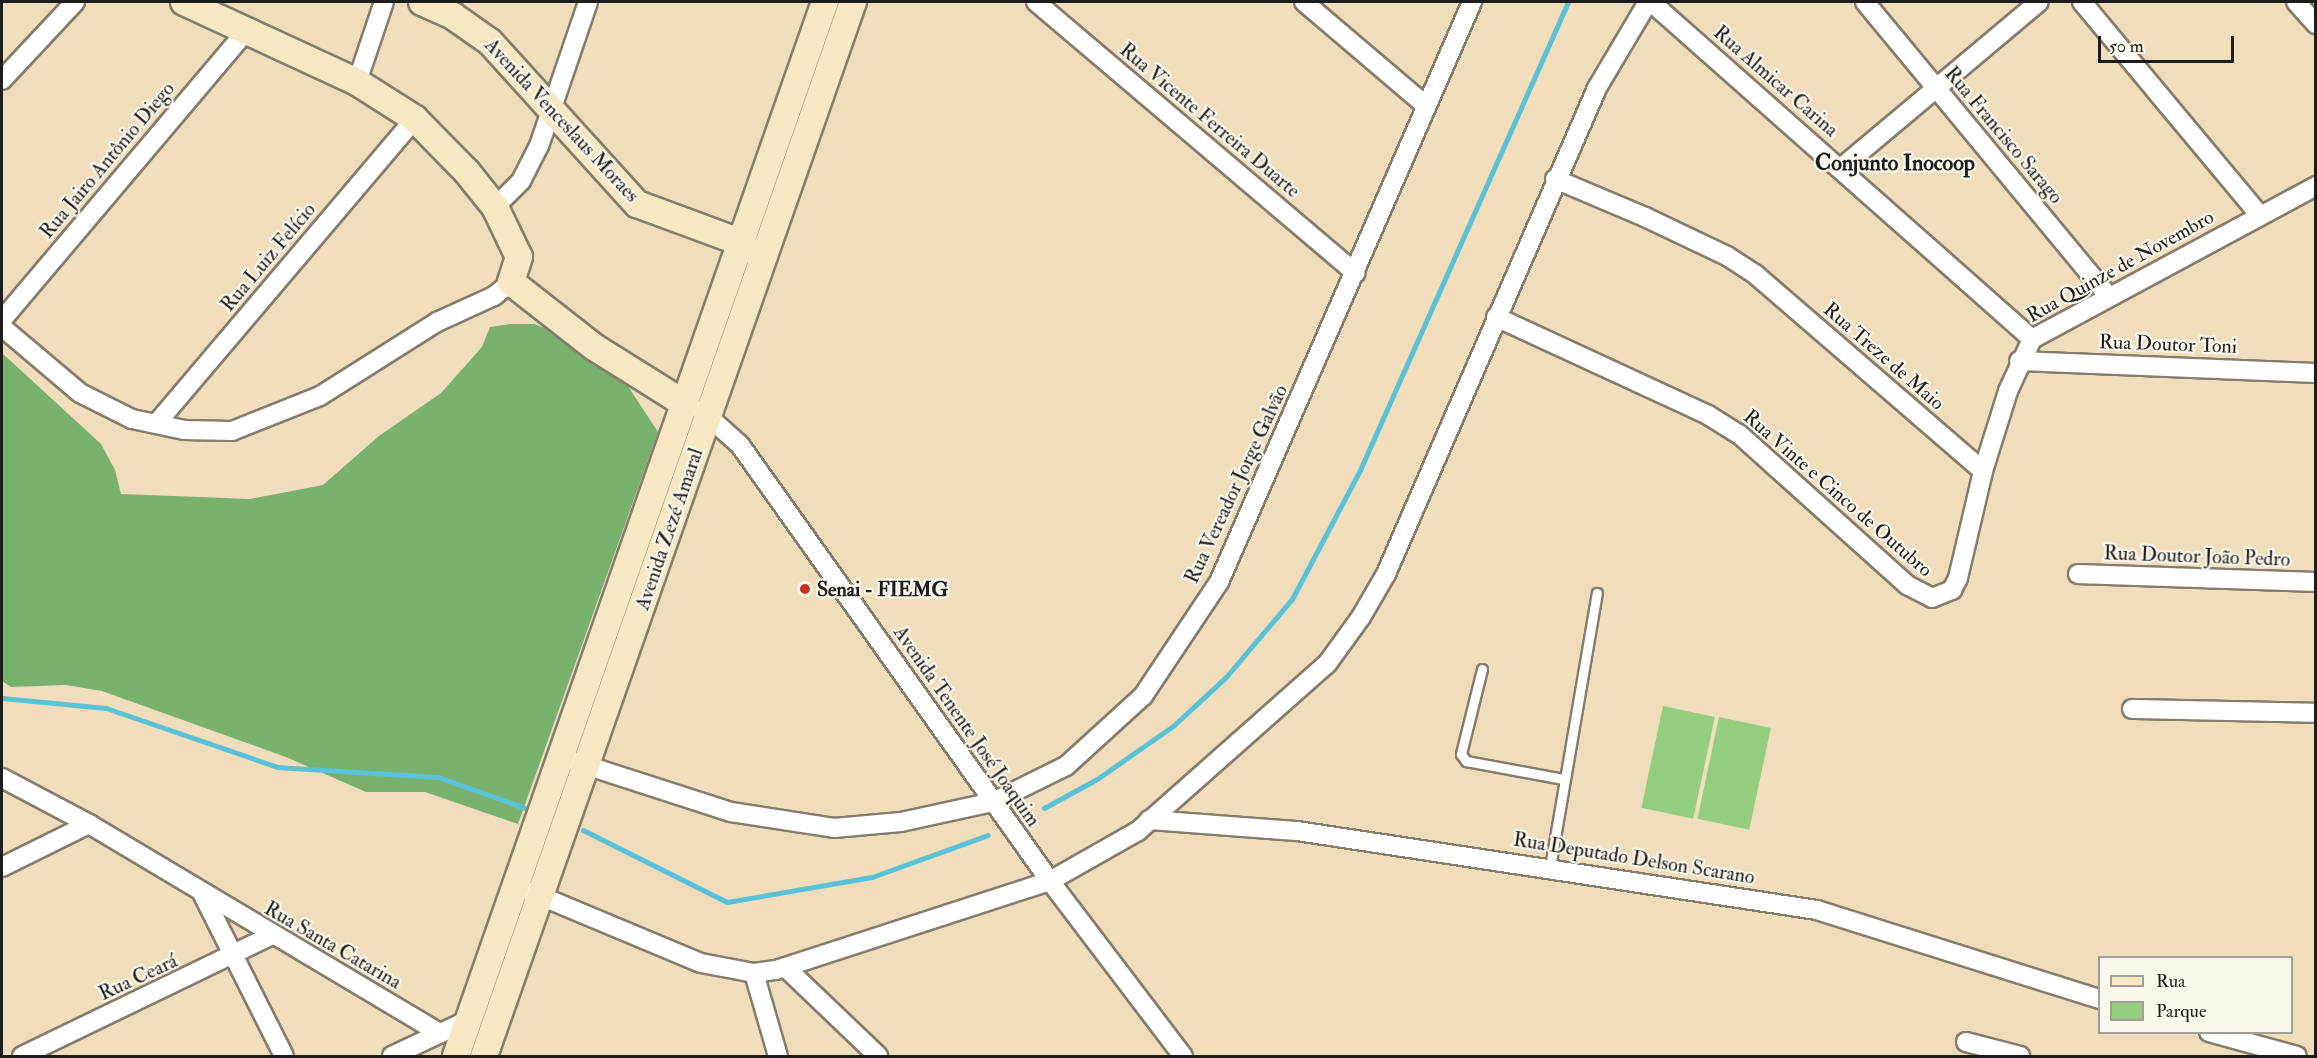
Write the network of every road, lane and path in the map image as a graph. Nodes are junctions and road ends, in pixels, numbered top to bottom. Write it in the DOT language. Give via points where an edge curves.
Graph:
graph roads {
  1 [pos="75,2"];
  2 [pos="187,2"];
  3 [pos="384,2"];
  4 [pos="422,2"];
  5 [pos="588,2"];
  6 [pos="825,2"];
  7 [pos="853,2"];
  8 [pos="1036,2"];
  9 [pos="1304,2"];
  10 [pos="1472,2"];
  11 [pos="1650,2"];
  12 [pos="1865,2"];
  13 [pos="2039,2"];
  14 [pos="2082,2"];
  15 [pos="2296,2"];
  16 [pos="2316,24"];
  17 [pos="248,29"];
  18 [pos="2,80"];
  19 [pos="357,82"];
  20 [pos="1936,88"];
  21 [pos="1426,106"];
  22 [pos="551,111"];
  23 [pos="415,119"];
  24 [pos="1841,168"];
  25 [pos="1555,179"];
  26 [pos="2316,186"];
  27 [pos="495,207"];
  28 [pos="2260,216"];
  29 [pos="740,242"];
  30 [pos="762,262"];
  31 [pos="1355,273"];
  32 [pos="511,282"];
  33 [pos="2109,297"];
  34 [pos="1496,317"];
  35 [pos="2,320"];
  36 [pos="2,327"];
  37 [pos="2032,339"];
  38 [pos="2019,361"];
  39 [pos="2316,373"];
  40 [pos="685,404"];
  41 [pos="709,414"];
  42 [pos="156,424"];
  43 [pos="1983,471"];
  44 [pos="2078,574"];
  45 [pos="2316,582"];
  46 [pos="1597,593"];
  47 [pos="1941,596"];
  48 [pos="1482,669"];
  49 [pos="2132,709"];
  50 [pos="2316,713"];
  51 [pos="574,761"];
  52 [pos="2,778"];
  53 [pos="1563,779"];
  54 [pos="993,802"];
  55 [pos="1149,820"];
  56 [pos="89,824"];
  57 [pos="2,867"];
  58 [pos="1550,867"];
  59 [pos="1050,881"];
  60 [pos="516,885"];
  61 [pos="203,895"];
  62 [pos="541,895"];
  63 [pos="272,935"];
  64 [pos="232,957"];
  65 [pos="785,967"];
  66 [pos="754,974"];
  67 [pos="2098,998"];
  68 [pos="468,1020"];
  69 [pos="440,1033"];
  70 [pos="2216,1034"];
  71 [pos="1966,1042"];
  72 [pos="22,1056"];
  73 [pos="284,1056"];
  74 [pos="392,1056"];
  75 [pos="456,1056"];
  76 [pos="484,1056"];
  77 [pos="778,1056"];
  78 [pos="878,1056"];
  79 [pos="1183,1056"];
  80 [pos="2020,1056"];
  81 [pos="2297,1056"];
  1 -- 18 [label="street"];
  2 -- 17 [label="main road"];
  3 -- 19 [label="street"];
  4 -- 22 [label="main road, Avenida Venceslaus Moraes" via="475,28"];
  5 -- 22 [label="street"];
  6 -- 29 [label="main road, Avenida Zezé Amaral"];
  7 -- 30 [label="main road, Avenida Zezé Amaral"];
  8 -- 31 [label="street, Rua Vicente Ferreira Duarte"];
  9 -- 21 [label="street"];
  10 -- 21 [label="street, Rua Vereador Jorge Galvão"];
  11 -- 24 [label="street, Rua Almicar Carina"];
  11 -- 25 [label="street" via="1597,88"];
  12 -- 20 [label="street, Rua Francisco Sarago"];
  13 -- 20 [label="street"];
  14 -- 28 [label="street"];
  15 -- 16 [label="street"];
  17 -- 19 [label="main road"];
  17 -- 35 [label="street, Rua Jairo Antônio Diego"];
  19 -- 23 [label="main road"];
  20 -- 24 [label="street"];
  20 -- 33 [label="street, Rua Francisco Sarago"];
  21 -- 31 [label="street, Rua Vereador Jorge Galvão"];
  22 -- 27 [label="street" via="521,181"];
  22 -- 29 [label="main road, Avenida Venceslaus Moraes" via="637,204"];
  23 -- 27 [label="main road"];
  23 -- 42 [label="street, Rua Luiz Felício"];
  24 -- 37 [label="street, Rua Almicar Carina"];
  25 -- 34 [label="street"];
  25 -- 43 [label="street, Rua Treze de Maio" via="1646,217 1727,256 1756,275"];
  26 -- 28 [label="street, Rua Quinze de Novembro"];
  27 -- 32 [label="main road" via="519,256"];
  28 -- 33 [label="street, Rua Quinze de Novembro"];
  29 -- 30 [label="main road"];
  29 -- 40 [label="main road, Avenida Zezé Amaral"];
  30 -- 41 [label="main road, Avenida Zezé Amaral"];
  31 -- 54 [label="street, Rua Vereador Jorge Galvão" via="1219,582 1143,696 1066,766"];
  32 -- 40 [label="main road" via="594,347"];
  32 -- 42 [label="street" via="495,296 437,322 320,396 272,417 232,431 184,430"];
  33 -- 37 [label="street, Rua Quinze de Novembro"];
  34 -- 47 [label="street, Rua Vinte e Cinco de Outubro" via="1708,415 1739,434 1907,585 1923,596"];
  34 -- 55 [label="street" via="1386,574 1361,617 1327,664"];
  36 -- 42 [label="street" via="80,393 132,419"];
  37 -- 38 [label="street, Rua Quinze de Novembro"];
  38 -- 39 [label="street, Rua Doutor Toni"];
  38 -- 43 [label="street, Rua Quinze de Novembro"];
  40 -- 41 [label="street, Avenida Tenente José Joaquim"];
  40 -- 51 [label="main road, Avenida Zezé Amaral"];
  41 -- 51 [label="main road, Avenida Zezé Amaral"];
  41 -- 54 [label="street, Avenida Tenente José Joaquim" via="740,445"];
  43 -- 47 [label="street, Rua Quinze de Novembro" via="1958,578 1952,590"];
  44 -- 45 [label="street, Rua Doutor João Pedro"];
  46 -- 53 [label="lane"];
  48 -- 53 [label="lane" via="1461,754 1466,760"];
  49 -- 50 [label="street"];
  51 -- 54 [label="street, Rua Vereador Jorge Galvão" via="731,813 834,828 901,822"];
  51 -- 60 [label="main road, Avenida Zezé Amaral"];
  51 -- 62 [label="main road, Avenida Zezé Amaral"];
  52 -- 56 [label="street, Rua Santa Catarina"];
  53 -- 58 [label="lane"];
  54 -- 59 [label="street, Avenida Tenente José Joaquim"];
  55 -- 58 [label="street, Rua Deputado Delson Scarano" via="1297,831"];
  55 -- 59 [label="street"];
  56 -- 57 [label="street"];
  56 -- 61 [label="street, Rua Santa Catarina"];
  58 -- 67 [label="street, Rua Deputado Delson Scarano" via="1817,910"];
  59 -- 65 [label="street"];
  59 -- 79 [label="street, Avenida Tenente José Joaquim"];
  60 -- 62 [label="street"];
  60 -- 68 [label="main road, Avenida Zezé Amaral"];
  61 -- 63 [label="street, Rua Santa Catarina"];
  61 -- 64 [label="street"];
  62 -- 66 [label="street" via="702,963"];
  62 -- 76 [label="main road, Avenida Zezé Amaral"];
  63 -- 64 [label="street, Rua Ceará"];
  63 -- 69 [label="street, Rua Santa Catarina"];
  64 -- 72 [label="street, Rua Ceará"];
  64 -- 73 [label="street"];
  65 -- 66 [label="street"];
  65 -- 78 [label="street"];
  66 -- 77 [label="street"];
  68 -- 69 [label="street"];
  68 -- 75 [label="main road, Avenida Zezé Amaral"];
  69 -- 74 [label="street"];
  70 -- 81 [label="street"];
  71 -- 80 [label="street"];
}
